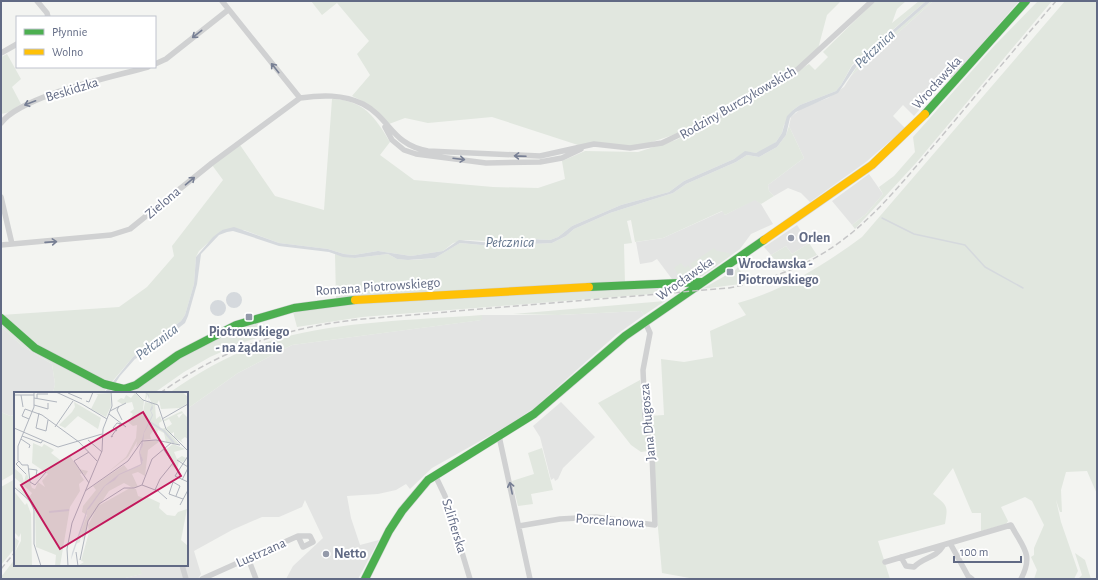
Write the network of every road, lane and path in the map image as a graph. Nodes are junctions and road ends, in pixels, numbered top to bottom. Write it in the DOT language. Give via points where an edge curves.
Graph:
graph roads {
  1 [pos="37,1"];
  2 [pos="222,1"];
  3 [pos="872,1"];
  4 [pos="1026,1"];
  5 [pos="228,10"];
  6 [pos="48,16"];
  7 [pos="16,45"];
  8 [pos="1,53"];
  9 [pos="156,64"];
  10 [pos="144,68"];
  11 [pos="300,98"];
  12 [pos="381,119"];
  13 [pos="1,123"];
  14 [pos="586,146"];
  15 [pos="1,198"];
  16 [pos="12,244"];
  17 [pos="1,245"];
  18 [pos="679,282"];
  19 [pos="702,282"];
  20 [pos="691,290"];
  21 [pos="1,318"];
  22 [pos="645,322"];
  23 [pos="499,436"];
  24 [pos="434,475"];
  25 [pos="655,525"];
  26 [pos="519,526"];
  27 [pos="298,536"];
  28 [pos="950,543"];
  29 [pos="943,546"];
  30 [pos="901,557"];
  31 [pos="248,558"];
  32 [pos="884,562"];
  33 [pos="182,566"];
  34 [pos="968,578"];
  35 [pos="186,579"];
  36 [pos="202,579"];
  37 [pos="256,579"];
  38 [pos="366,579"];
  39 [pos="470,579"];
  40 [pos="530,579"];
  41 [pos="1021,579"];
  1 -- 6 [label="street"];
  2 -- 5 [label="street"];
  3 -- 14 [label="street, Rodziny Burczykowskich" via="798,69 731,110 662,143 630,148 602,144"];
  4 -- 19 [label="main road, Wrocławska" via="908,134 872,165"];
  5 -- 9 [label="street, one-way" via="166,59"];
  11 -- 5 [label="street, one-way"];
  7 -- 8 [label="street"];
  10 -- 13 [label="street, Beskidzka, one-way" via="53,94 11,112"];
  11 -- 12 [label="street, Rodziny Burczykowskich" via="323,95 345,97 363,104"];
  16 -- 11 [label="street, Zielona, one-way" via="111,235 130,229 212,163"];
  14 -- 12 [label="street, Rodziny Burczykowskich, one-way" via="540,156 428,151 414,149 401,140"];
  12 -- 14 [label="street, Rodziny Burczykowskich, one-way" via="392,140 404,150 416,154 486,163 540,162 562,158"];
  15 -- 16 [label="street"];
  16 -- 17 [label="street, Zielona"];
  18 -- 19 [label="main road, Romana Piotrowskiego"];
  18 -- 20 [label="main road"];
  18 -- 21 [label="main road, Romana Piotrowskiego" via="347,300 294,308 236,325 178,355 136,385 124,389 104,384 35,348"];
  19 -- 20 [label="main road, Wrocławska"];
  20 -- 22 [label="main road, Wrocławska"];
  22 -- 23 [label="main road, Wrocławska" via="608,350 540,410"];
  22 -- 25 [label="street, Jana Długosza" via="650,333 643,370 644,398 652,455"];
  23 -- 24 [label="main road, Wrocławska"];
  26 -- 23 [label="street, one-way"];
  24 -- 38 [label="main road, Wrocławska" via="417,491 402,511"];
  24 -- 39 [label="street, Szlifierska" via="445,496"];
  25 -- 26 [label="street, Porcelanowa" via="596,517 560,519"];
  26 -- 40 [label="street"];
  27 -- 31 [label="street, Lustrzana"];
  28 -- 29 [label="street"];
  28 -- 34 [label="street"];
  28 -- 41 [label="street" via="1011,525 1027,555 1028,561"];
  29 -- 30 [label="street"];
  29 -- 30 [label="street" via="935,556 920,560 914,567 906,566"];
  30 -- 32 [label="street"];
  31 -- 36 [label="street, Lustrzana"];
  31 -- 37 [label="street"];
  33 -- 35 [label="street"];
}
